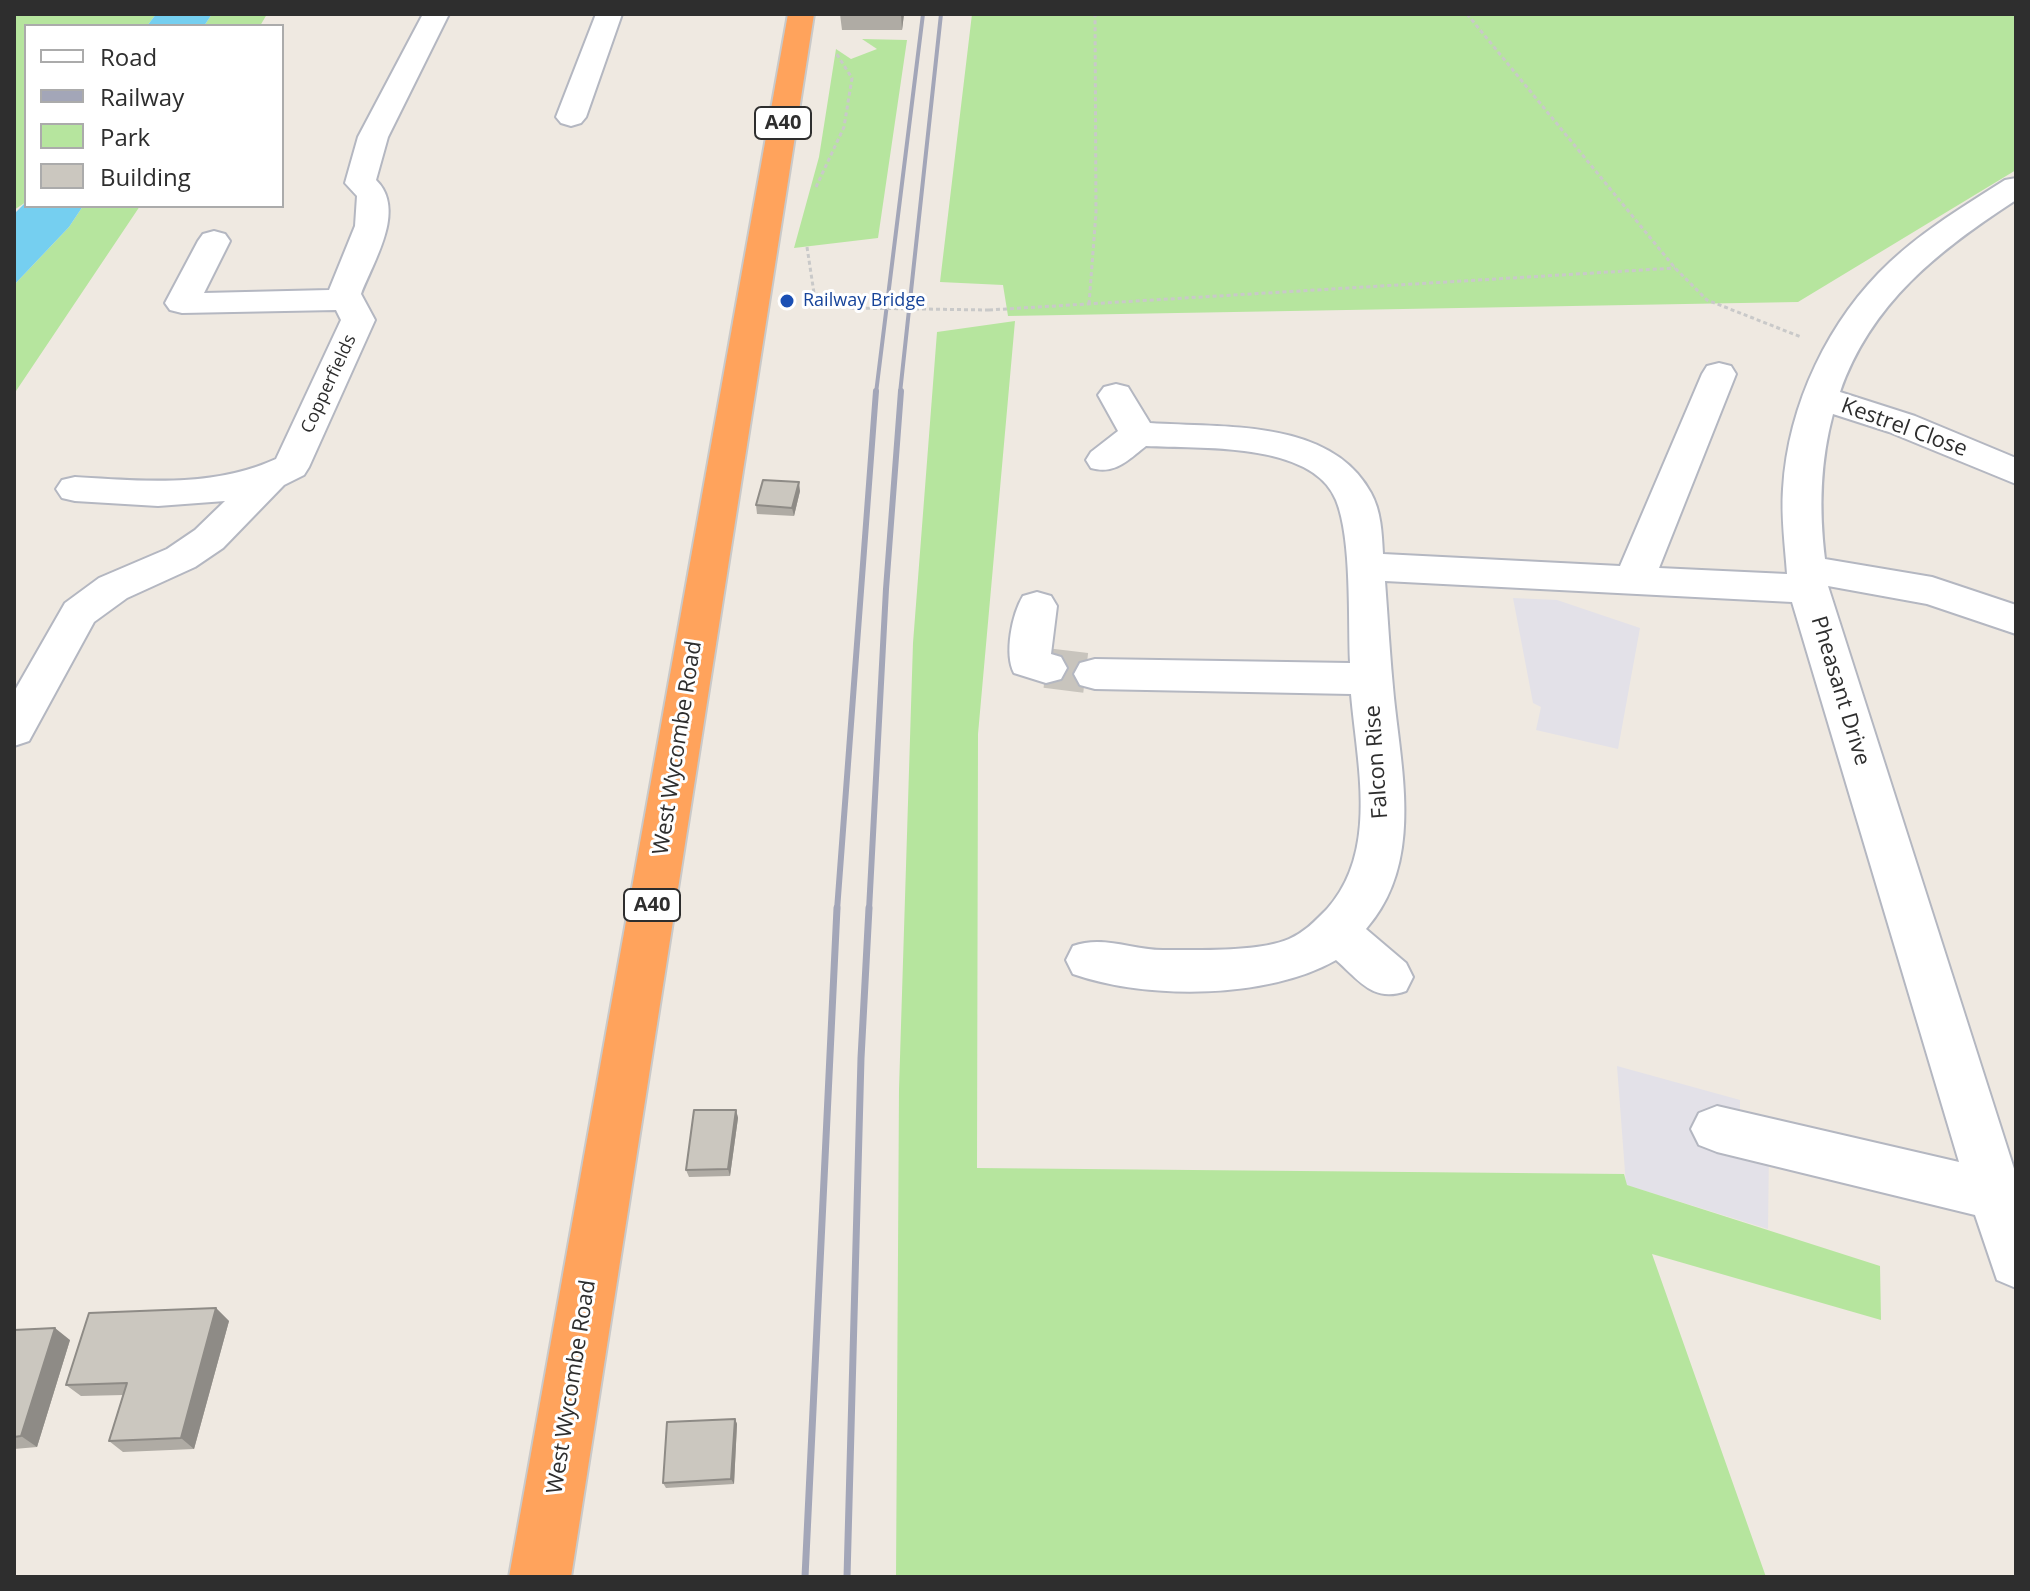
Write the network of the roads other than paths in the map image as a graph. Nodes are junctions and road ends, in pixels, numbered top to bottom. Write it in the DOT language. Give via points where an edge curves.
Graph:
graph roads {
  1 [pos="436,14"];
  2 [pos="609,14"];
  3 [pos="800,17"];
  4 [pos="571,117"];
  5 [pos="2007,201"];
  6 [pos="214,241"];
  7 [pos="346,300"];
  8 [pos="1719,374"];
  9 [pos="1116,395"];
  10 [pos="1820,398"];
  11 [pos="1138,434"];
  12 [pos="1104,460"];
  13 [pos="2002,466"];
  14 [pos="269,479"];
  15 [pos="75,489"];
  16 [pos="1365,566"];
  17 [pos="1807,579"];
  18 [pos="1634,580"];
  19 [pos="1037,606"];
  20 [pos="2016,620"];
  21 [pos="1046,668"];
  22 [pos="1095,674"];
  23 [pos="1371,679"];
  24 [pos="14,730"];
  25 [pos="1335,931"];
  26 [pos="1090,960"];
  27 [pos="1389,977"];
  28 [pos="1717,1129"];
  29 [pos="2006,1198"];
  30 [pos="2016,1262"];
  31 [pos="540,1577"];
  1 -- 7 [label="street, Copperfields" via="373,137 360,183 374,201"];
  2 -- 4 [label="street"];
  3 -- 31 [label="highway, West Wycombe Road / A40"];
  5 -- 10 [label="street, Pheasant Drive" via="1928,245 1895,273 1869,301 1838,351"];
  6 -- 7 [label="street" via="182,303"];
  7 -- 14 [label="street, Copperfields" via="358,320 291,467"];
  8 -- 18 [label="street"];
  9 -- 11 [label="street"];
  10 -- 13 [label="street, Kestrel Close" via="1902,424"];
  10 -- 17 [label="street, Pheasant Drive" via="1808,436 1801,502"];
  11 -- 12 [label="street"];
  11 -- 16 [label="street, Falcon Rise" via="1261,441 1327,466 1352,491 1361,518"];
  14 -- 15 [label="street" via="161,496"];
  14 -- 24 [label="street" via="209,539 181,558 113,588 79,613"];
  16 -- 18 [label="street"];
  16 -- 23 [label="street, Falcon Rise"];
  17 -- 18 [label="street"];
  17 -- 20 [label="street" via="1932,591"];
  17 -- 29 [label="street, Pheasant Drive"];
  19 -- 21 [label="street" via="1029,662"];
  22 -- 23 [label="street, Falcon Rise"];
  23 -- 25 [label="street, Falcon Rise" via="1384,819 1376,868 1358,906"];
  25 -- 26 [label="street, Falcon Rise" via="1296,959 1240,968 1158,970"];
  25 -- 27 [label="street"];
  28 -- 29 [label="street"];
  29 -- 30 [label="street, Pheasant Drive"];
}
